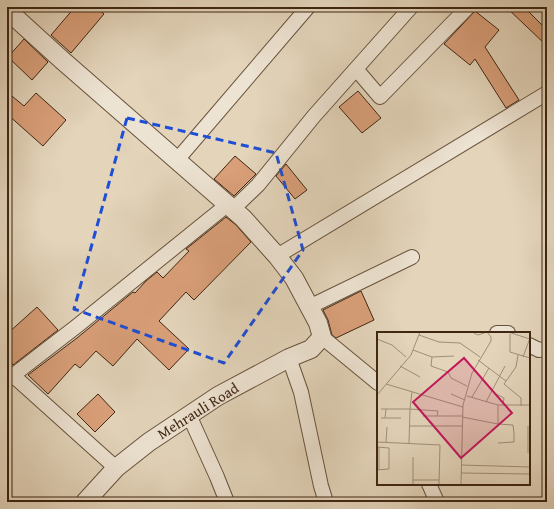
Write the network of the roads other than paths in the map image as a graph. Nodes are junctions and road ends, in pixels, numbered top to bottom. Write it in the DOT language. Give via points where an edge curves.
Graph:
graph roads {
  1 [pos="308,7"];
  2 [pos="411,7"];
  3 [pos="468,7"];
  4 [pos="7,10"];
  5 [pos="356,69"];
  6 [pos="547,92"];
  7 [pos="177,160"];
  8 [pos="230,207"];
  9 [pos="277,256"];
  10 [pos="412,258"];
  11 [pos="309,307"];
  12 [pos="322,337"];
  13 [pos="530,346"];
  14 [pos="547,349"];
  15 [pos="289,358"];
  16 [pos="9,378"];
  17 [pos="377,382"];
  18 [pos="189,415"];
  19 [pos="116,468"];
  20 [pos="429,485"];
  21 [pos="90,500"];
  22 [pos="227,502"];
  23 [pos="326,502"];
  24 [pos="437,502"];
  1 -- 7 [label="street"];
  2 -- 5 [label="street"];
  3 -- 5 [label="street" via="380,97"];
  4 -- 7 [label="street"];
  5 -- 8 [label="street" via="258,185"];
  6 -- 9 [label="street"];
  7 -- 8 [label="street"];
  8 -- 9 [label="street"];
  8 -- 16 [label="street"];
  9 -- 11 [label="street" via="294,278"];
  10 -- 11 [label="street"];
  11 -- 12 [label="street"];
  12 -- 15 [label="street, Mehrauli Road" via="310,349"];
  12 -- 17 [label="street"];
  13 -- 14 [label="street" via="539,350"];
  15 -- 18 [label="street, Mehrauli Road" via="218,396"];
  15 -- 23 [label="street" via="301,392"];
  16 -- 19 [label="street" via="17,379"];
  18 -- 19 [label="street, Mehrauli Road"];
  18 -- 22 [label="street"];
  19 -- 21 [label="street, Mehrauli Road"];
  20 -- 24 [label="street"];
}
